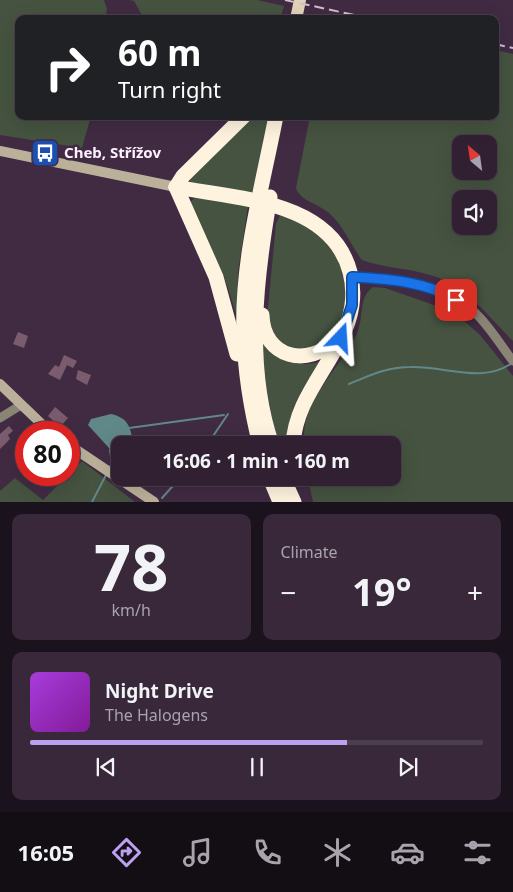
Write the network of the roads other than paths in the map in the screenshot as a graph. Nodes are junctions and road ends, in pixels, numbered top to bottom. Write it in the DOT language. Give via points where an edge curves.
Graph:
graph roads {
  1 [pos="300,0"];
  2 [pos="297,15"];
  3 [pos="240,120"];
  4 [pos="276,120"];
  5 [pos="282,120"];
  6 [pos="0,152"];
  7 [pos="176,187"];
  8 [pos="267,188"];
  9 [pos="263,220"];
  10 [pos="352,277"];
  11 [pos="350,314"];
  12 [pos="513,361"];
  13 [pos="0,384"];
  14 [pos="250,404"];
  15 [pos="21,405"];
  16 [pos="0,418"];
  17 [pos="38,421"];
  18 [pos="258,436"];
  19 [pos="270,436"];
  20 [pos="294,436"];
  21 [pos="80,453"];
  22 [pos="273,486"];
  23 [pos="287,486"];
  24 [pos="297,486"];
  25 [pos="154,502"];
  26 [pos="280,502"];
  27 [pos="294,502"];
  28 [pos="300,502"];
  1 -- 2 [label="main road"];
  3 -- 7 [label="highway" via="183,176"];
  4 -- 8 [label="highway"];
  5 -- 8 [label="highway"];
  6 -- 7 [label="street"];
  7 -- 10 [label="highway" via="274,206 303,215 332,237 347,261"];
  7 -- 14 [label="highway" via="216,277"];
  8 -- 9 [label="highway"];
  9 -- 11 [label="highway" via="262,318 266,334 275,346 297,356 322,352 338,338"];
  9 -- 14 [label="highway" via="246,281 245,360"];
  9 -- 19 [label="highway" via="255,329 262,404"];
  10 -- 11 [label="highway"];
  10 -- 12 [label="street" via="439,289 472,310"];
  11 -- 20 [label="highway" via="341,338 304,402"];
  13 -- 15 [label="street"];
  14 -- 18 [label="highway"];
  15 -- 16 [label="street"];
  15 -- 17 [label="street"];
  21 -- 25 [label="street"];
  22 -- 26 [label="highway"];
  23 -- 27 [label="highway"];
  24 -- 28 [label="highway"];
}
